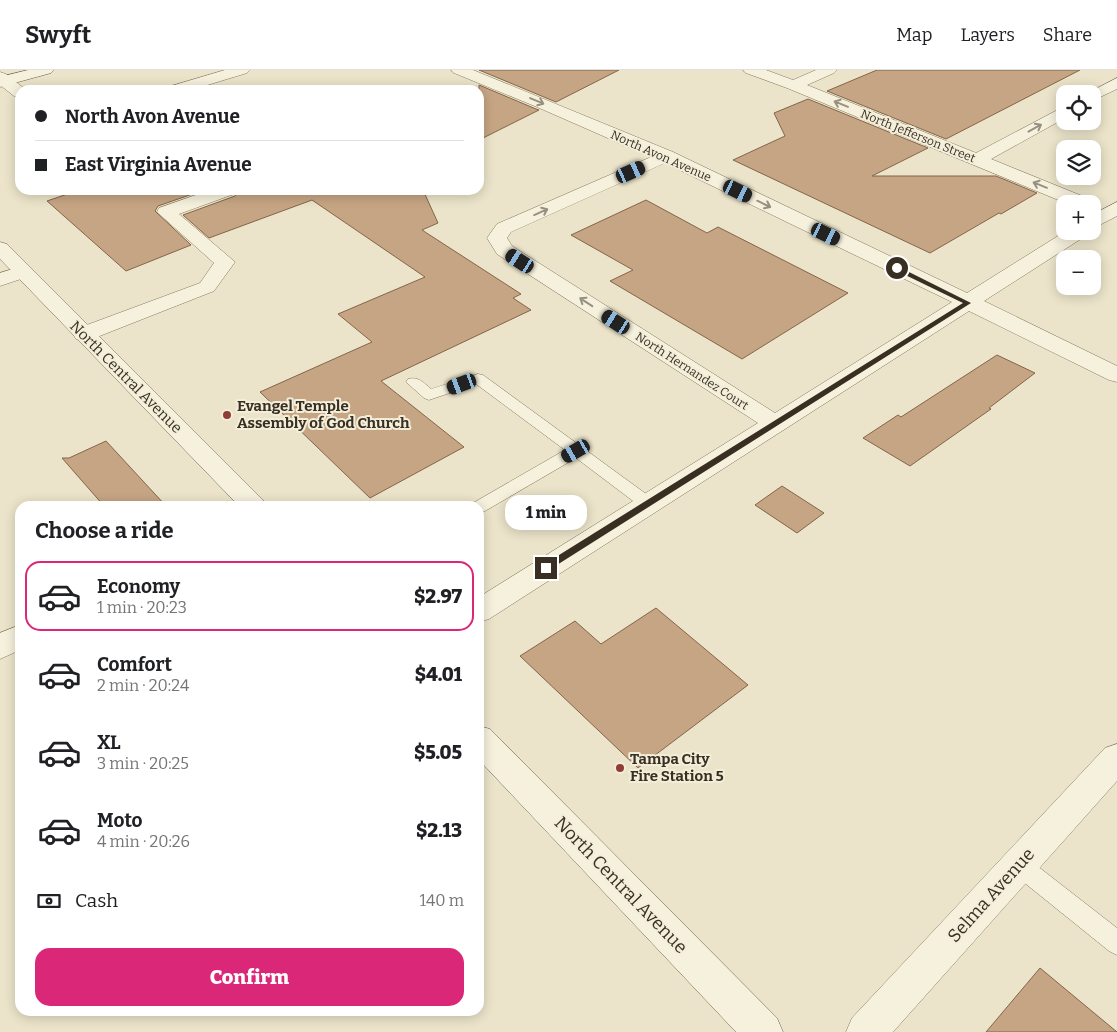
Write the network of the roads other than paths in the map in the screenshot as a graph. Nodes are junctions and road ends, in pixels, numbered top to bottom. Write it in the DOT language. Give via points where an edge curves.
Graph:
graph roads {
  1 [pos="46,70"];
  2 [pos="242,70"];
  3 [pos="459,70"];
  4 [pos="751,70"];
  5 [pos="828,70"];
  6 [pos="1,80"];
  7 [pos="1117,83"];
  8 [pos="191,85"];
  9 [pos="793,85"];
  10 [pos="508,89"];
  11 [pos="15,90"];
  12 [pos="1101,91"];
  13 [pos="486,97"];
  14 [pos="1056,117"];
  15 [pos="667,156"];
  16 [pos="977,160"];
  17 [pos="213,195"];
  18 [pos="1063,195"];
  19 [pos="1066,240"];
  20 [pos="0,248"];
  21 [pos="23,272"];
  22 [pos="0,280"];
  23 [pos="968,303"];
  24 [pos="84,334"];
  25 [pos="1117,375"];
  26 [pos="413,382"];
  27 [pos="774,423"];
  28 [pos="576,451"];
  29 [pos="249,501"];
  30 [pos="647,503"];
  31 [pos="484,504"];
  32 [pos="484,607"];
  33 [pos="15,639"];
  34 [pos="0,647"];
  35 [pos="484,743"];
  36 [pos="1117,758"];
  37 [pos="1019,865"];
  38 [pos="1117,943"];
  39 [pos="763,1032"];
  40 [pos="866,1032"];
  1 -- 6 [label="street"];
  2 -- 8 [label="street"];
  3 -- 10 [label="street, North Avon Avenue"];
  4 -- 9 [label="street, North Jefferson Street"];
  5 -- 9 [label="street"];
  6 -- 11 [label="street"];
  7 -- 12 [label="street"];
  16 -- 9 [label="street, North Jefferson Street, one-way"];
  10 -- 13 [label="street"];
  10 -- 15 [label="street, North Avon Avenue, one-way"];
  16 -- 14 [label="street, one-way"];
  15 -- 23 [label="street, North Avon Avenue, one-way"];
  27 -- 15 [label="street, North Hernandez Court, one-way" via="504,250 497,238 504,228"];
  18 -- 16 [label="street, North Jefferson Street, one-way"];
  17 -- 24 [label="street" via="166,212 225,262 207,287"];
  19 -- 23 [label="street"];
  20 -- 21 [label="street, North Central Avenue"];
  21 -- 22 [label="street"];
  21 -- 24 [label="street, North Central Avenue"];
  23 -- 25 [label="street, North Avon Avenue"];
  23 -- 27 [label="street"];
  24 -- 29 [label="street, North Central Avenue"];
  26 -- 28 [label="lane" via="429,395 478,378"];
  27 -- 30 [label="street"];
  28 -- 30 [label="lane"];
  28 -- 31 [label="lane"];
  30 -- 32 [label="street"];
  33 -- 34 [label="street"];
  35 -- 39 [label="street, North Central Avenue"];
  36 -- 37 [label="street, Selma Avenue"];
  37 -- 38 [label="lane"];
  37 -- 40 [label="street, Selma Avenue"];
}
